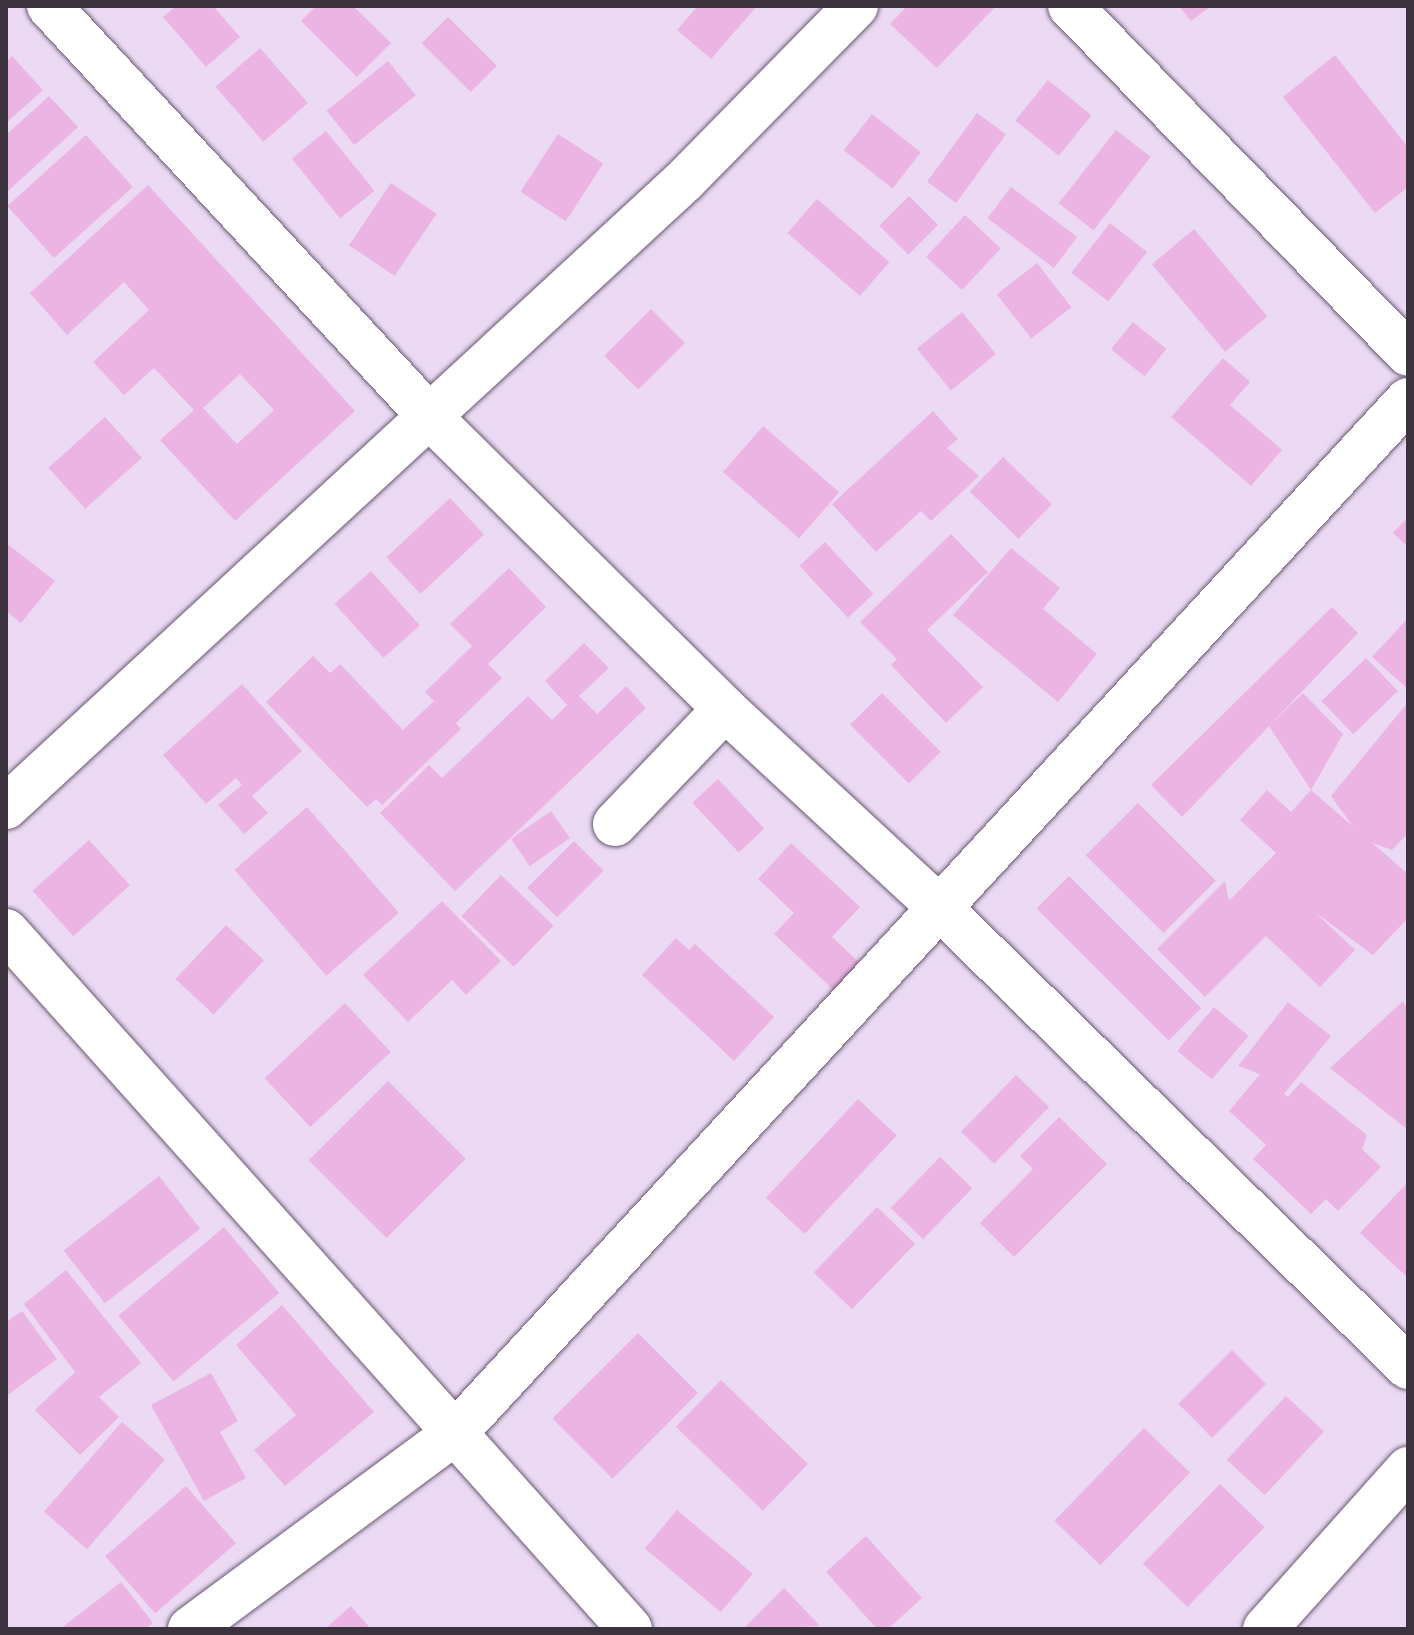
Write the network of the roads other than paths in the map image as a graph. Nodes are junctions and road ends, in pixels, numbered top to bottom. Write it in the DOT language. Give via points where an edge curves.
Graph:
graph roads {
  1 [pos="49,6"];
  2 [pos="856,6"];
  3 [pos="1070,6"];
  4 [pos="1408,354"];
  5 [pos="1408,400"];
  6 [pos="431,418"];
  7 [pos="725,709"];
  8 [pos="6,807"];
  9 [pos="615,824"];
  10 [pos="939,907"];
  11 [pos="6,931"];
  12 [pos="1408,1367"];
  13 [pos="456,1432"];
  14 [pos="1408,1469"];
  15 [pos="190,1629"];
  16 [pos="630,1629"];
  17 [pos="1265,1629"];
  1 -- 6 [label="street"];
  2 -- 6 [label="street" via="685,180"];
  3 -- 4 [label="street"];
  5 -- 10 [label="street"];
  6 -- 7 [label="street"];
  6 -- 8 [label="street"];
  7 -- 9 [label="street"];
  7 -- 10 [label="street"];
  10 -- 12 [label="street"];
  10 -- 13 [label="street"];
  11 -- 13 [label="street"];
  13 -- 15 [label="street"];
  13 -- 16 [label="street"];
  14 -- 17 [label="street"];
}
